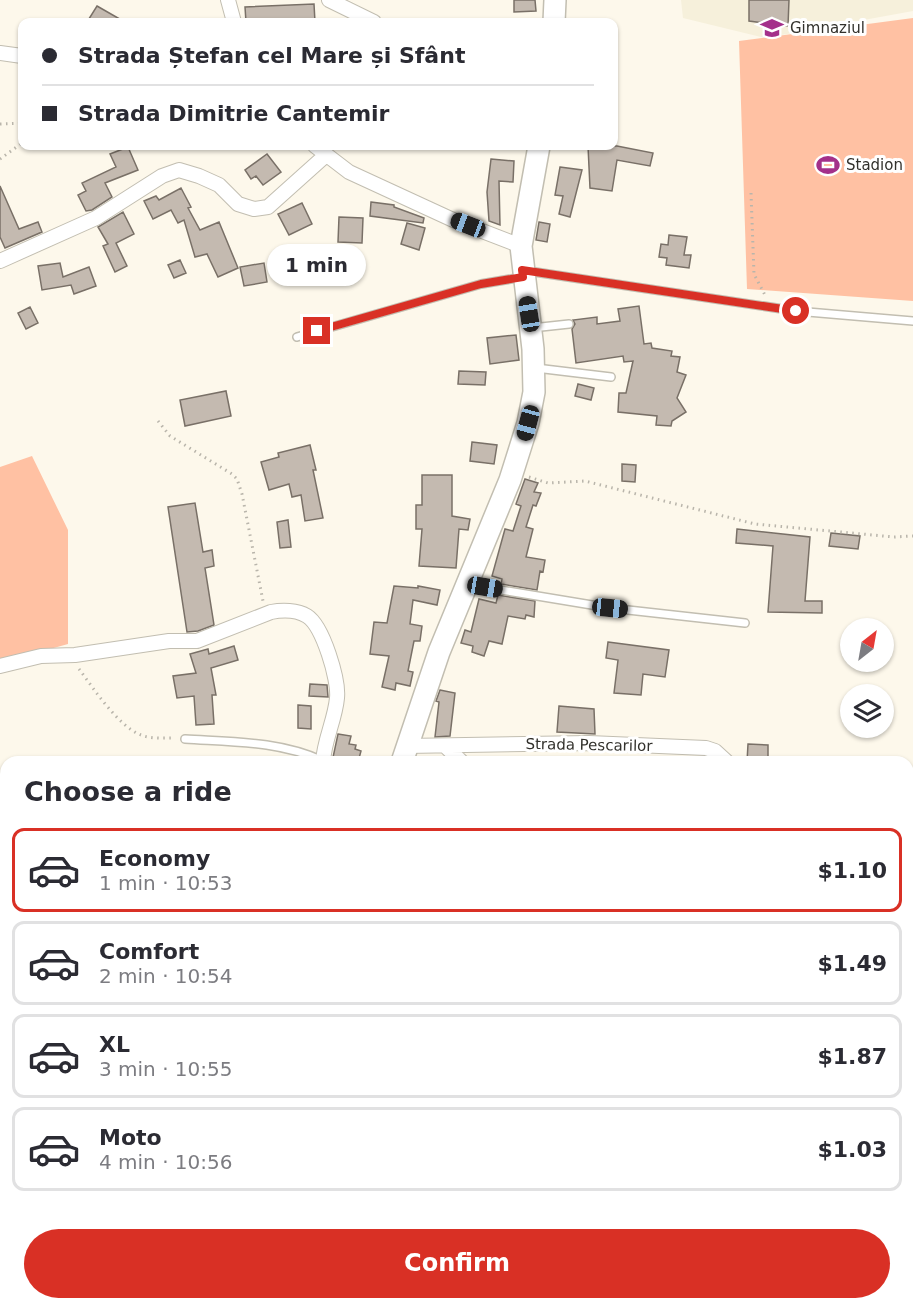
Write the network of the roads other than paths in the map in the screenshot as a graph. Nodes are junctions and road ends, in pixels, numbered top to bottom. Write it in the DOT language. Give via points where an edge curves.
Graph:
graph roads {
  1 [pos="228,0"];
  2 [pos="329,0"];
  3 [pos="555,0"];
  4 [pos="233,18"];
  5 [pos="366,18"];
  6 [pos="554,18"];
  7 [pos="0,53"];
  8 [pos="18,55"];
  9 [pos="320,150"];
  10 [pos="538,150"];
  11 [pos="521,246"];
  12 [pos="0,261"];
  13 [pos="523,274"];
  14 [pos="913,321"];
  15 [pos="569,324"];
  16 [pos="531,328"];
  17 [pos="297,337"];
  18 [pos="534,368"];
  19 [pos="611,377"];
  20 [pos="466,584"];
  21 [pos="745,622"];
  22 [pos="0,666"];
  23 [pos="185,739"];
  24 [pos="447,747"];
  25 [pos="404,754"];
  26 [pos="312,756"];
  27 [pos="324,756"];
  28 [pos="456,756"];
  29 [pos="720,756"];
  1 -- 4 [label="street"];
  2 -- 5 [label="street"];
  3 -- 6 [label="main road"];
  7 -- 8 [label="street"];
  9 -- 11 [label="street" via="349,172"];
  9 -- 12 [label="street" via="268,207 254,209 238,204 219,185 179,170 162,176 96,218"];
  10 -- 11 [label="main road"];
  11 -- 13 [label="main road"];
  13 -- 14 [label="lane" via="833,316"];
  13 -- 16 [label="main road"];
  13 -- 17 [label="lane"];
  15 -- 16 [label="lane"];
  16 -- 18 [label="main road"];
  18 -- 19 [label="lane"];
  18 -- 20 [label="main road" via="528,423 513,472"];
  20 -- 21 [label="lane" via="610,608"];
  20 -- 25 [label="main road"];
  22 -- 27 [label="street" via="41,656 197,640 271,612 308,616 327,650 337,679 337,700"];
  23 -- 26 [label="lane" via="283,746"];
  24 -- 25 [label="street, Strada Pescarilor"];
  24 -- 28 [label="street"];
  24 -- 29 [label="street, Strada Pescarilor" via="589,743 706,748"];
}
